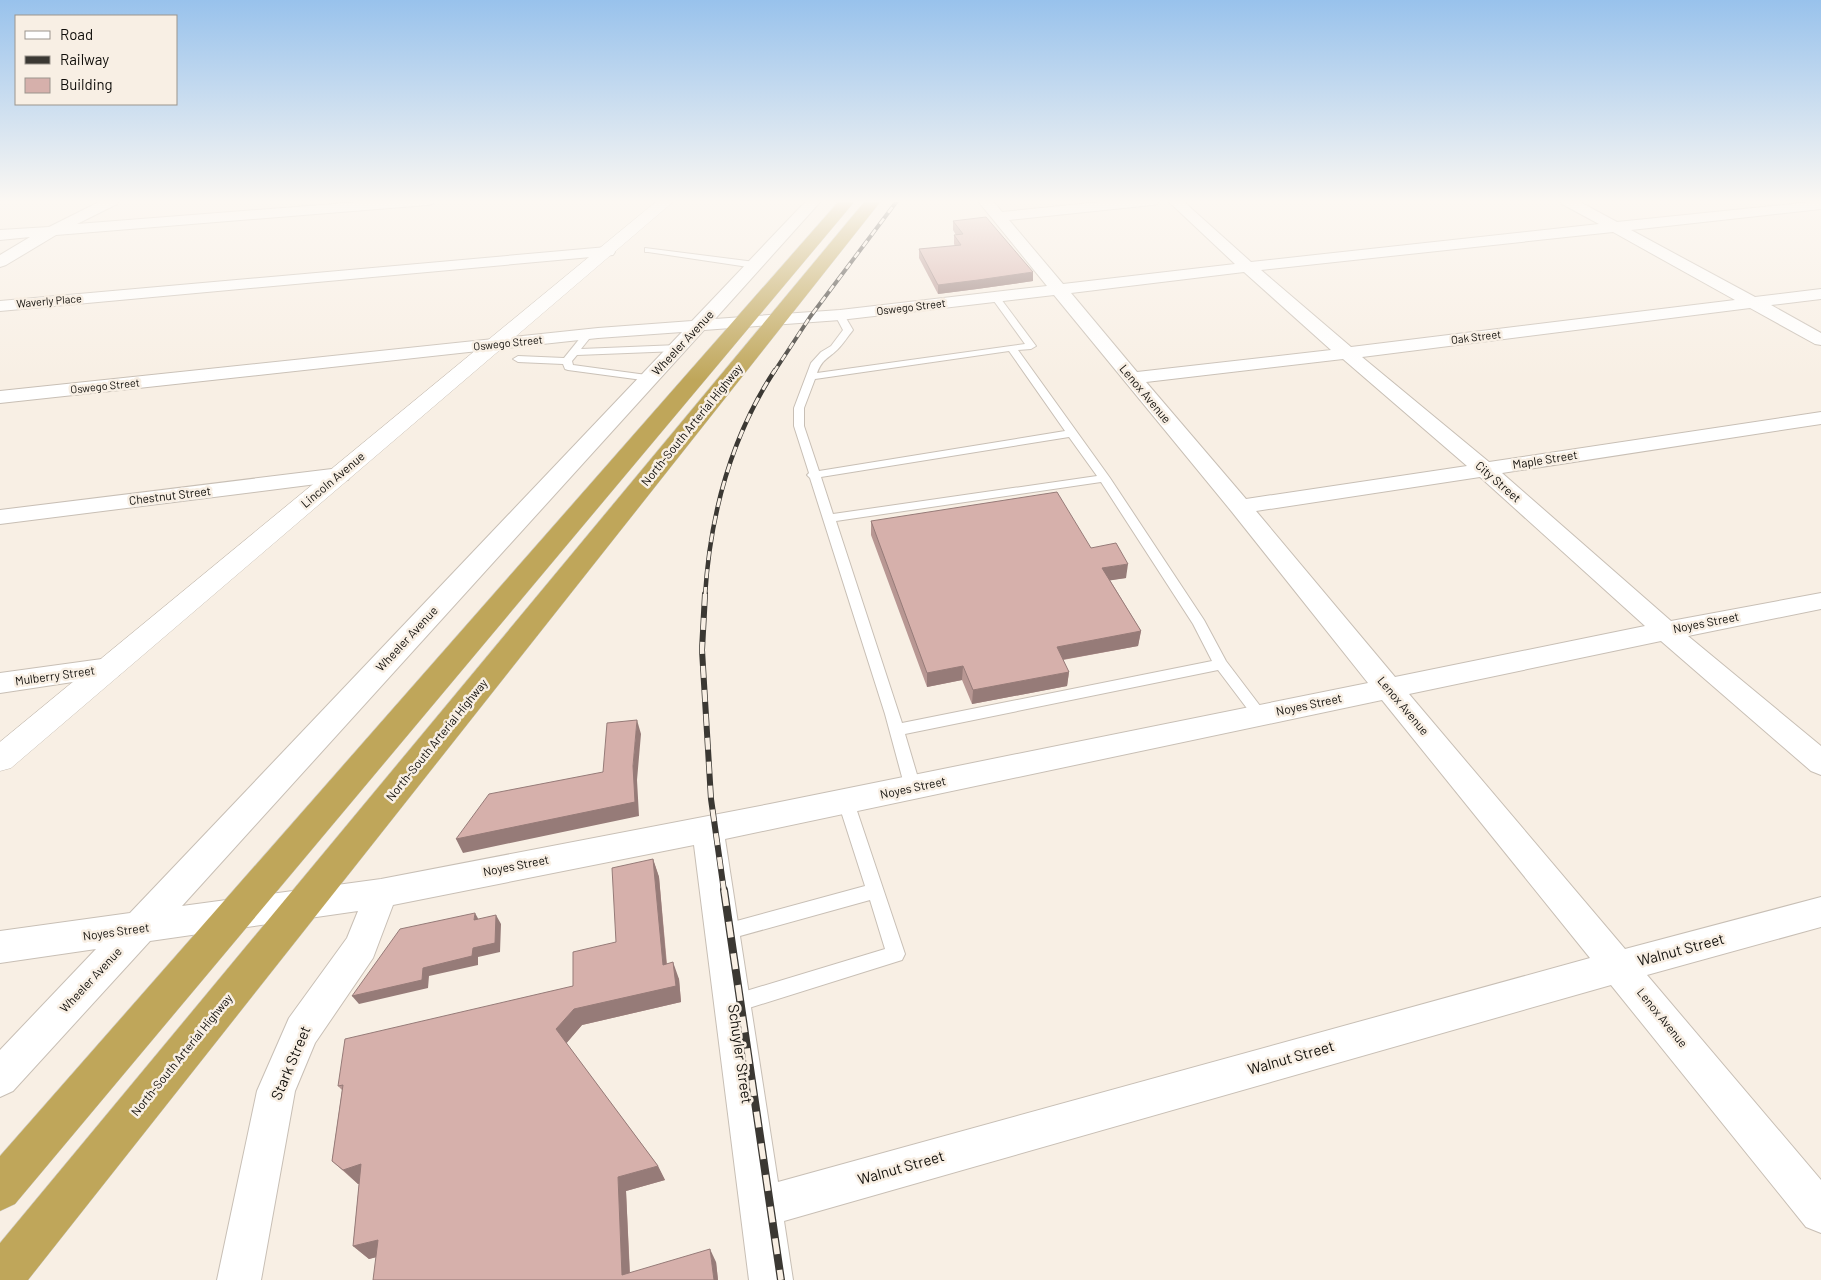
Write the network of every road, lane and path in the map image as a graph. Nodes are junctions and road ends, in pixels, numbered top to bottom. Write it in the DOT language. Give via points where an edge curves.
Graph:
graph roads {
  1 [pos="509,261"];
  2 [pos="596,261"];
  3 [pos="725,261"];
  4 [pos="759,261"];
  5 [pos="795,261"];
  6 [pos="825,261"];
  7 [pos="1035,261"];
  8 [pos="1241,261"];
  9 [pos="1306,261"];
  10 [pos="1676,261"];
  11 [pos="755,265"];
  12 [pos="1248,267"];
  13 [pos="1058,289"];
  14 [pos="1821,294"];
  15 [pos="995,297"];
  16 [pos="1751,303"];
  17 [pos="0,306"];
  18 [pos="840,315"];
  19 [pos="778,319"];
  20 [pos="743,321"];
  21 [pos="700,325"];
  22 [pos="588,334"];
  23 [pos="1821,340"];
  24 [pos="496,344"];
  25 [pos="678,348"];
  26 [pos="1012,348"];
  27 [pos="573,352"];
  28 [pos="1348,354"];
  29 [pos="518,359"];
  30 [pos="567,360"];
  31 [pos="810,377"];
  32 [pos="650,378"];
  33 [pos="1131,378"];
  34 [pos="0,397"];
  35 [pos="1821,418"];
  36 [pos="1072,433"];
  37 [pos="1484,469"];
  38 [pos="340,475"];
  39 [pos="813,475"];
  40 [pos="1104,478"];
  41 [pos="1240,507"];
  42 [pos="0,517"];
  43 [pos="829,518"];
  44 [pos="1821,601"];
  45 [pos="1666,631"];
  46 [pos="1221,664"];
  47 [pos="110,668"];
  48 [pos="0,683"];
  49 [pos="1388,688"];
  50 [pos="1260,715"];
  51 [pos="897,730"];
  52 [pos="0,759"];
  53 [pos="1821,763"];
  54 [pos="913,788"];
  55 [pos="846,802"];
  56 [pos="708,829"];
  57 [pos="876,892"];
  58 [pos="381,893"];
  59 [pos="304,904"];
  60 [pos="1821,912"];
  61 [pos="237,913"];
  62 [pos="138,929"];
  63 [pos="722,933"];
  64 [pos="0,947"];
  65 [pos="1620,966"];
  66 [pos="732,1004"];
  67 [pos="0,1078"];
  68 [pos="0,1189"];
  69 [pos="761,1207"];
  70 [pos="1821,1212"];
  71 [pos="0,1279"];
  72 [pos="239,1280"];
  73 [pos="771,1280"];
  1 -- 17 [label="street, Waverly Place"];
  2 -- 24 [label="street, Lincoln Avenue"];
  3 -- 11 [label="lane"];
  4 -- 11 [label="street, Wheeler Avenue"];
  5 -- 20 [label="highway"];
  6 -- 19 [label="highway, North-South Arterial Highway"];
  7 -- 13 [label="street, Lenox Avenue"];
  8 -- 12 [label="street, City Street"];
  9 -- 12 [label="street, Oswego Street"];
  10 -- 16 [label="street"];
  11 -- 21 [label="street, Wheeler Avenue"];
  12 -- 13 [label="street, Oswego Street"];
  12 -- 28 [label="street, City Street"];
  13 -- 15 [label="street, Oswego Street"];
  13 -- 33 [label="street, Lenox Avenue"];
  14 -- 16 [label="street, Oak Street"];
  15 -- 18 [label="street, Oswego Street"];
  15 -- 26 [label="lane" via="1031,346"];
  16 -- 23 [label="street"];
  16 -- 28 [label="street, Oak Street"];
  18 -- 19 [label="street, Oswego Street"];
  18 -- 31 [label="lane" via="848,330 834,348 824,354"];
  19 -- 20 [label="street, Oswego Street"];
  19 -- 59 [label="highway, North-South Arterial Highway"];
  20 -- 21 [label="street, Oswego Street"];
  20 -- 61 [label="highway"];
  21 -- 22 [label="street, Oswego Street"];
  21 -- 25 [label="street, Wheeler Avenue"];
  22 -- 24 [label="street, Oswego Street"];
  22 -- 27 [label="lane"];
  24 -- 34 [label="street, Oswego Street"];
  24 -- 38 [label="street, Lincoln Avenue"];
  25 -- 27 [label="lane"];
  25 -- 32 [label="street, Wheeler Avenue"];
  26 -- 31 [label="lane"];
  26 -- 36 [label="lane"];
  27 -- 30 [label="lane"];
  28 -- 33 [label="street, Oak Street"];
  28 -- 37 [label="street, City Street"];
  29 -- 30 [label="lane"];
  30 -- 32 [label="lane" via="568,367"];
  31 -- 39 [label="lane" via="799,408 799,426"];
  32 -- 62 [label="street, Wheeler Avenue"];
  33 -- 41 [label="street, Lenox Avenue"];
  35 -- 37 [label="street, Maple Street"];
  36 -- 39 [label="lane"];
  36 -- 40 [label="lane"];
  37 -- 41 [label="street, Maple Street"];
  37 -- 45 [label="street, City Street"];
  38 -- 42 [label="street, Chestnut Street"];
  38 -- 47 [label="street, Lincoln Avenue"];
  39 -- 43 [label="lane"];
  40 -- 43 [label="lane"];
  40 -- 46 [label="lane"];
  41 -- 49 [label="street, Lenox Avenue"];
  43 -- 51 [label="lane"];
  44 -- 45 [label="street, Noyes Street"];
  45 -- 49 [label="street, Noyes Street"];
  45 -- 53 [label="street, City Street"];
  46 -- 50 [label="lane"];
  46 -- 51 [label="lane"];
  47 -- 48 [label="street, Mulberry Street"];
  47 -- 52 [label="street, Lincoln Avenue"];
  49 -- 50 [label="street, Noyes Street"];
  49 -- 65 [label="street, Lenox Avenue"];
  50 -- 54 [label="street, Noyes Street"];
  51 -- 54 [label="lane"];
  54 -- 55 [label="street, Noyes Street"];
  55 -- 56 [label="street, Noyes Street"];
  55 -- 57 [label="lane"];
  56 -- 58 [label="street, Noyes Street"];
  56 -- 63 [label="street, Schuyler Street"];
  57 -- 63 [label="lane"];
  57 -- 66 [label="lane" via="896,954"];
  58 -- 59 [label="street, Noyes Street"];
  58 -- 72 [label="street, Stark Street" via="360,947 302,1031 276,1091"];
  59 -- 61 [label="street, Noyes Street"];
  59 -- 71 [label="highway, North-South Arterial Highway"];
  60 -- 65 [label="street, Walnut Street"];
  61 -- 62 [label="street, Noyes Street"];
  61 -- 68 [label="highway"];
  62 -- 64 [label="street, Noyes Street"];
  62 -- 67 [label="street, Wheeler Avenue"];
  63 -- 66 [label="street, Schuyler Street"];
  65 -- 69 [label="street, Walnut Street"];
  65 -- 70 [label="street, Lenox Avenue"];
  66 -- 69 [label="street, Schuyler Street"];
  69 -- 73 [label="street, Schuyler Street"];
}
